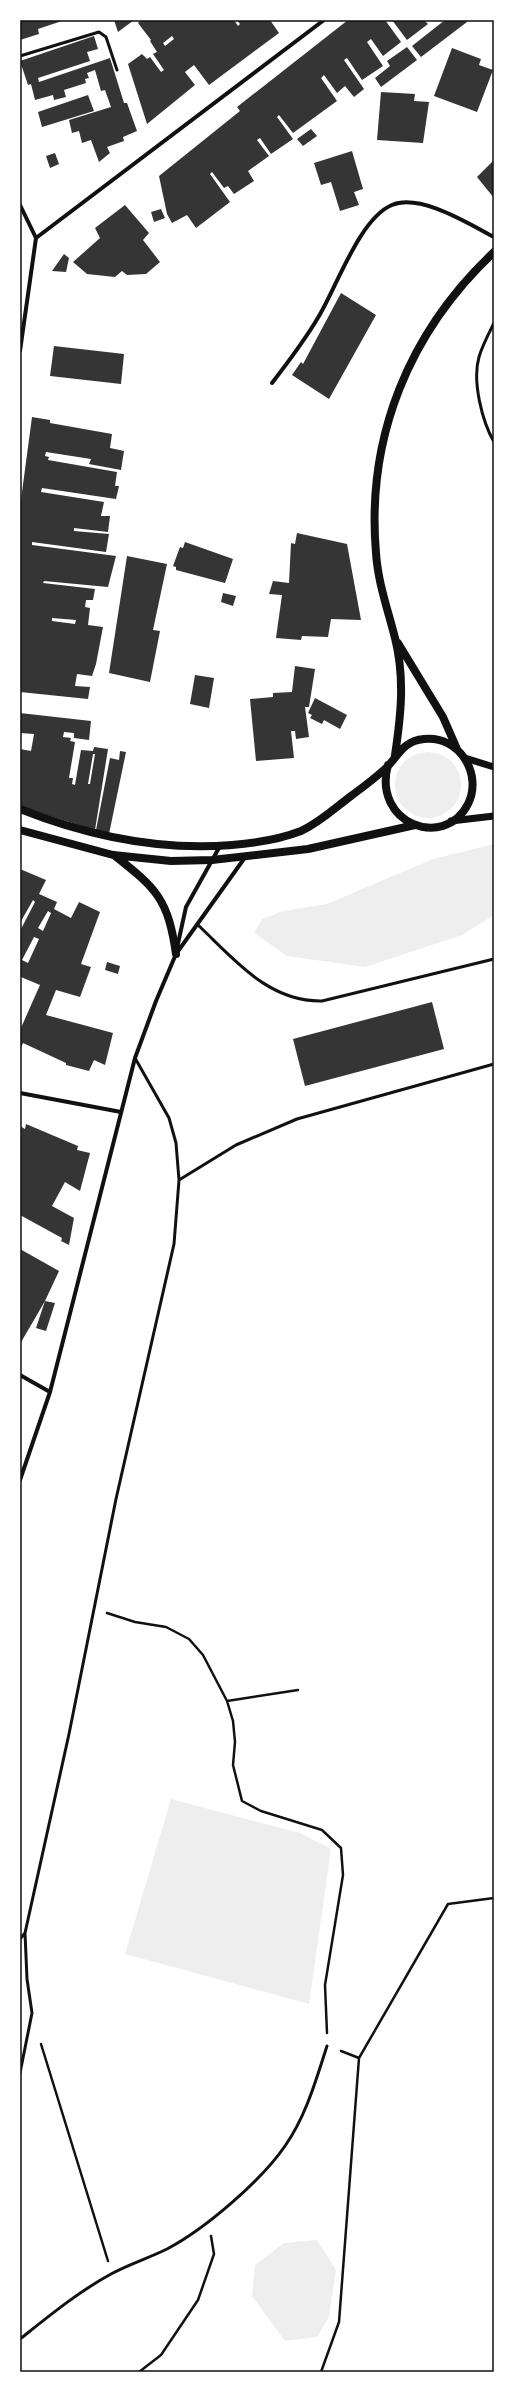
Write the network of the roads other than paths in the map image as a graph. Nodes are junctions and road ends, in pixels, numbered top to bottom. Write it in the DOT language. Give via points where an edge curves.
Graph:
graph roads {
  1 [pos="324,20"];
  2 [pos="20,56"];
  3 [pos="117,70"];
  4 [pos="20,205"];
  5 [pos="494,237"];
  6 [pos="36,238"];
  7 [pos="494,252"];
  8 [pos="494,323"];
  9 [pos="20,351"];
  10 [pos="272,383"];
  11 [pos="494,442"];
  12 [pos="395,638"];
  13 [pos="457,749"];
  14 [pos="395,755"];
  15 [pos="465,758"];
  16 [pos="388,765"];
  17 [pos="494,767"];
  18 [pos="20,809"];
  19 [pos="494,816"];
  20 [pos="451,821"];
  21 [pos="415,825"];
  22 [pos="20,830"];
  23 [pos="220,846"];
  24 [pos="114,855"];
  25 [pos="246,856"];
  26 [pos="212,860"];
  27 [pos="198,925"];
  28 [pos="176,954"];
  29 [pos="494,959"];
  30 [pos="135,1058"];
  31 [pos="494,1064"];
  32 [pos="20,1093"];
  33 [pos="121,1112"];
  34 [pos="180,1180"];
  35 [pos="20,1375"];
  36 [pos="50,1392"];
  37 [pos="20,1480"];
  38 [pos="25,1933"];
  39 [pos="20,1940"];
  40 [pos="327,2046"];
  41 [pos="20,2072"];
  42 [pos="20,2339"];
  1 -- 6 [label="street"];
  2 -- 3 [label="lane" via="99,32 106,37"];
  4 -- 6 [label="street"];
  5 -- 10 [label="street" via="434,207 409,203 392,204 378,214 363,231 320,315 302,345"];
  6 -- 9 [label="street"];
  7 -- 12 [label="main road" via="443,308 422,340 400,384 384,438 375,490 376,553 382,598"];
  8 -- 11 [label="lane" via="478,358 478,393 483,419"];
  12 -- 13 [label="main road" via="443,717"];
  12 -- 14 [label="main road" via="402,680 402,705"];
  13 -- 14 [label="main road" via="448,743 425,739 413,742"];
  13 -- 15 [label="main road"];
  14 -- 16 [label="main road"];
  15 -- 17 [label="street"];
  15 -- 20 [label="main road" via="473,781 472,793 468,804"];
  16 -- 21 [label="main road" via="385,777 388,801 395,812"];
  16 -- 23 [label="main road" via="356,793 303,830 279,839"];
  18 -- 23 [label="main road" via="117,840 165,846"];
  19 -- 20 [label="street"];
  20 -- 21 [label="main road" via="440,826"];
  21 -- 25 [label="main road" via="308,849"];
  22 -- 24 [label="main road"];
  23 -- 26 [label="street"];
  24 -- 26 [label="main road" via="142,860"];
  24 -- 28 [label="main road" via="148,882 160,897 170,917"];
  25 -- 26 [label="main road"];
  25 -- 27 [label="street"];
  26 -- 28 [label="street" via="186,907"];
  27 -- 28 [label="street"];
  27 -- 29 [label="lane" via="267,986 288,997 304,1001 322,1001"];
  28 -- 30 [label="street"];
  30 -- 33 [label="street"];
  30 -- 34 [label="lane" via="169,1118 176,1143"];
  31 -- 34 [label="lane" via="297,1119 236,1145"];
  32 -- 33 [label="street"];
  33 -- 36 [label="street"];
  34 -- 38 [label="lane" via="174,1244 93,1609 69,1734"];
  35 -- 36 [label="street"];
  36 -- 37 [label="street"];
  38 -- 39 [label="lane"];
  38 -- 41 [label="lane" via="27,1979 32,2013"];
  40 -- 42 [label="lane" via="303,2114 285,2146 255,2181 208,2222 168,2248 112,2273 62,2305"];
}
